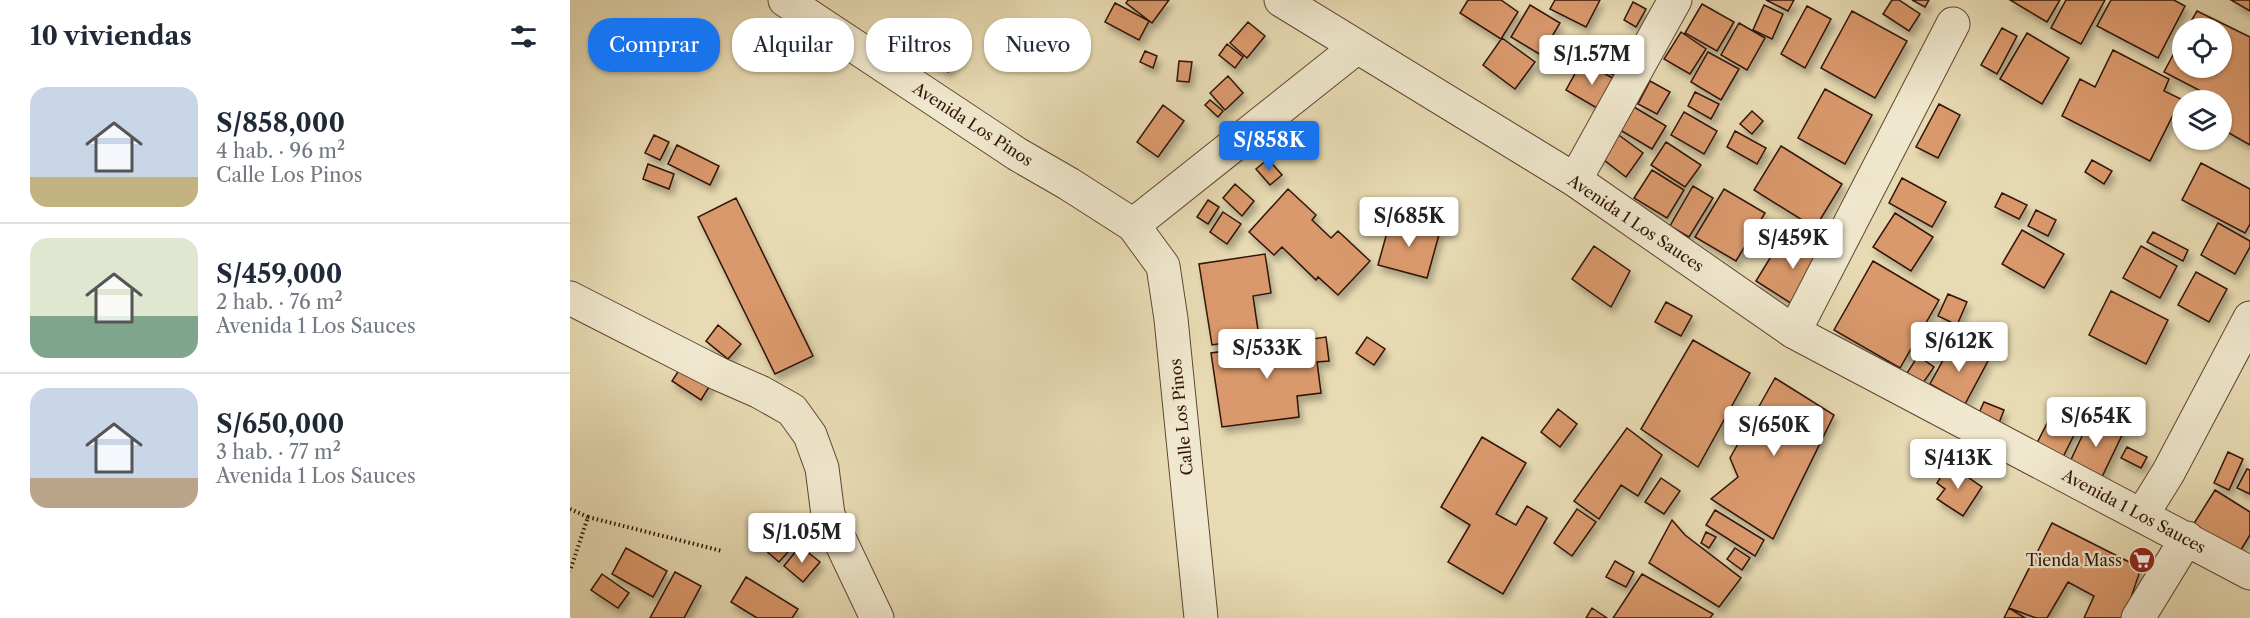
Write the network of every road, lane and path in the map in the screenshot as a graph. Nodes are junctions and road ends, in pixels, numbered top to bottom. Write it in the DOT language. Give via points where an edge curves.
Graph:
graph roads {
  1 [pos="785,0"];
  2 [pos="1281,0"];
  3 [pos="1675,0"];
  4 [pos="1953,24"];
  5 [pos="1357,47"];
  6 [pos="1575,180"];
  7 [pos="1133,225"];
  8 [pos="570,298"];
  9 [pos="2250,318"];
  10 [pos="1794,332"];
  11 [pos="570,509"];
  12 [pos="2142,515"];
  13 [pos="588,517"];
  14 [pos="2187,538"];
  15 [pos="722,551"];
  16 [pos="570,571"];
  17 [pos="2250,573"];
  18 [pos="877,618"];
  19 [pos="1202,618"];
  20 [pos="2138,618"];
  1 -- 7 [label="street, Avenida Los Pinos" via="1017,154"];
  2 -- 5 [label="street, Avenida 1 Los Sauces"];
  3 -- 6 [label="street"];
  4 -- 10 [label="street"];
  5 -- 6 [label="street, Avenida 1 Los Sauces"];
  5 -- 7 [label="street"];
  6 -- 10 [label="street, Avenida 1 Los Sauces"];
  7 -- 19 [label="street, Calle Los Pinos" via="1163,266"];
  8 -- 18 [label="street" via="792,410 810,435 822,468 828,515"];
  9 -- 12 [label="street"];
  10 -- 12 [label="street, Avenida 1 Los Sauces"];
  11 -- 13 [label="path"];
  12 -- 14 [label="street, Avenida 1 Los Sauces"];
  13 -- 15 [label="path"];
  13 -- 16 [label="path"];
  14 -- 17 [label="street, Avenida 1 Los Sauces"];
  14 -- 20 [label="street"];
}
